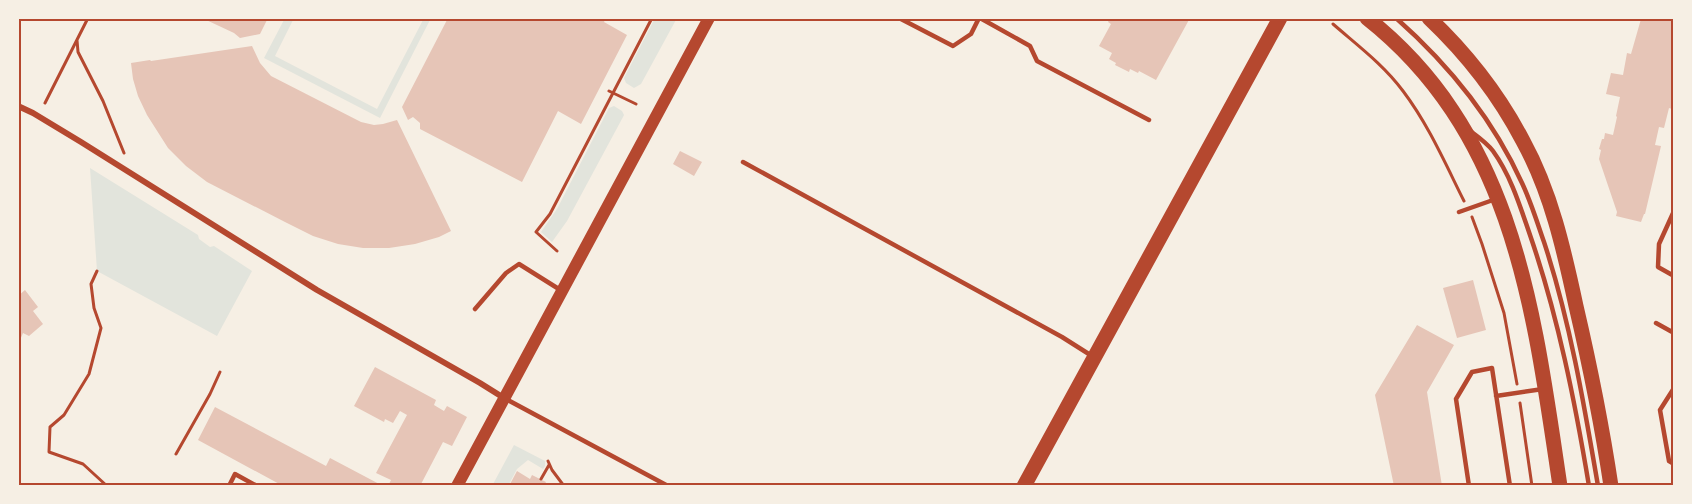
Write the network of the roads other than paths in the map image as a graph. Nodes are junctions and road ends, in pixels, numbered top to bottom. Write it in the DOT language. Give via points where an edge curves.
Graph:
graph roads {
  1 [pos="709,18"];
  2 [pos="899,18"];
  3 [pos="979,18"];
  4 [pos="1280,18"];
  5 [pos="1367,18"];
  6 [pos="1396,18"];
  7 [pos="1429,18"];
  8 [pos="18,106"];
  9 [pos="1149,120"];
  10 [pos="1463,124"];
  11 [pos="743,162"];
  12 [pos="1498,199"];
  13 [pos="1674,211"];
  14 [pos="1459,212"];
  15 [pos="1674,276"];
  16 [pos="562,291"];
  17 [pos="475,309"];
  18 [pos="1656,323"];
  19 [pos="1674,333"];
  20 [pos="1095,357"];
  21 [pos="1545,388"];
  22 [pos="1674,388"];
  23 [pos="1496,396"];
  24 [pos="504,398"];
  25 [pos="1674,464"];
  26 [pos="229,486"];
  27 [pos="257,486"];
  28 [pos="457,486"];
  29 [pos="668,486"];
  30 [pos="1024,486"];
  31 [pos="1469,486"];
  32 [pos="1510,486"];
  33 [pos="1560,486"];
  34 [pos="1589,486"];
  35 [pos="1598,486"];
  36 [pos="1611,486"];
  1 -- 16 [label="main road"];
  2 -- 3 [label="lane" via="953,46 971,34"];
  3 -- 9 [label="lane" via="1030,46 1037,61"];
  4 -- 20 [label="main road"];
  5 -- 10 [label="main road" via="1408,54"];
  6 -- 35 [label="lane" via="1468,94 1522,184 1560,298"];
  7 -- 36 [label="main road" via="1494,92 1537,169 1570,280"];
  8 -- 24 [label="street" via="317,290"];
  10 -- 12 [label="main road"];
  10 -- 34 [label="lane" via="1491,148 1505,168 1525,219 1557,326"];
  11 -- 20 [label="lane"];
  12 -- 14 [label="lane"];
  12 -- 21 [label="main road" via="1538,339"];
  13 -- 15 [label="lane" via="1659,244 1658,267"];
  16 -- 17 [label="lane" via="519,264 506,273"];
  16 -- 24 [label="main road"];
  18 -- 19 [label="lane"];
  20 -- 30 [label="main road"];
  21 -- 23 [label="lane"];
  21 -- 33 [label="main road"];
  22 -- 25 [label="lane" via="1660,410 1669,461"];
  23 -- 31 [label="lane" via="1492,368 1472,372 1456,399"];
  23 -- 32 [label="lane"];
  24 -- 28 [label="main road"];
  24 -- 29 [label="lane"];
  26 -- 27 [label="lane" via="235,474"];
}
